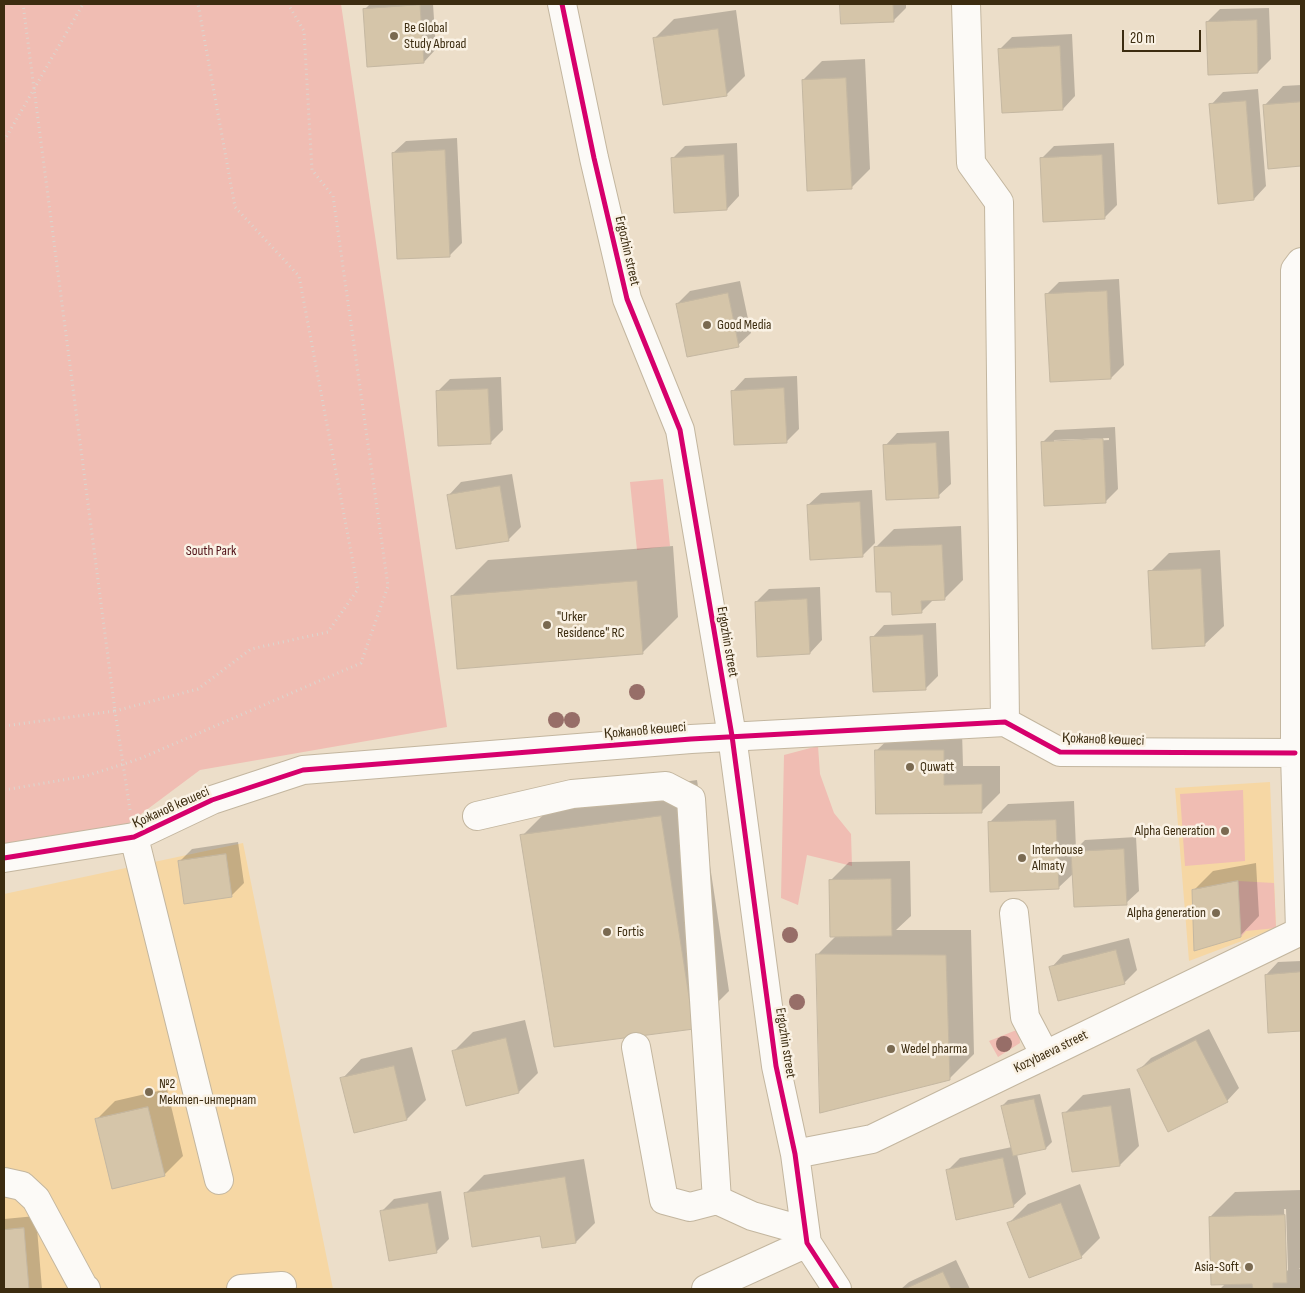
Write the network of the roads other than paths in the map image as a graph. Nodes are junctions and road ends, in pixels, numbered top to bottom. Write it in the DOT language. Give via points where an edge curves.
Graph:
graph roads {
  1 [pos="562,4"];
  2 [pos="966,4"];
  3 [pos="1301,262"];
  4 [pos="1005,722"];
  5 [pos="732,736"];
  6 [pos="1295,754"];
  7 [pos="477,816"];
  8 [pos="134,838"];
  9 [pos="4,858"];
  10 [pos="1014,913"];
  11 [pos="1301,931"];
  12 [pos="636,1047"];
  13 [pos="1045,1055"];
  14 [pos="795,1154"];
  15 [pos="220,1180"];
  16 [pos="4,1182"];
  17 [pos="717,1200"];
  18 [pos="806,1237"];
  19 [pos="282,1286"];
  20 [pos="86,1289"];
  21 [pos="241,1289"];
  22 [pos="706,1289"];
  23 [pos="837,1289"];
  1 -- 5 [label="street, Ergozhin street" via="627,299 680,430"];
  2 -- 4 [label="street" via="971,163 999,202"];
  3 -- 6 [label="street" via="1295,270"];
  4 -- 5 [label="street, Қожанов көшесі"];
  4 -- 6 [label="street, Қожанов көшесі" via="1060,752"];
  5 -- 8 [label="street, Қожанов көшесі" via="303,770 212,800"];
  5 -- 14 [label="street, Ergozhin street" via="776,1066"];
  6 -- 11 [label="street"];
  7 -- 17 [label="street" via="572,794 666,786 691,799"];
  8 -- 9 [label="street, Қожанов көшесі"];
  8 -- 15 [label="street"];
  10 -- 13 [label="street" via="1026,1017"];
  11 -- 13 [label="street, Kozybaeva street"];
  12 -- 17 [label="street" via="664,1200 690,1206"];
  13 -- 14 [label="street, Kozybaeva street" via="872,1139"];
  14 -- 18 [label="street, Ergozhin street"];
  16 -- 20 [label="street" via="22,1186 36,1199"];
  17 -- 18 [label="street"];
  18 -- 22 [label="street"];
  18 -- 23 [label="street, Ergozhin street"];
  19 -- 21 [label="street"];
}
